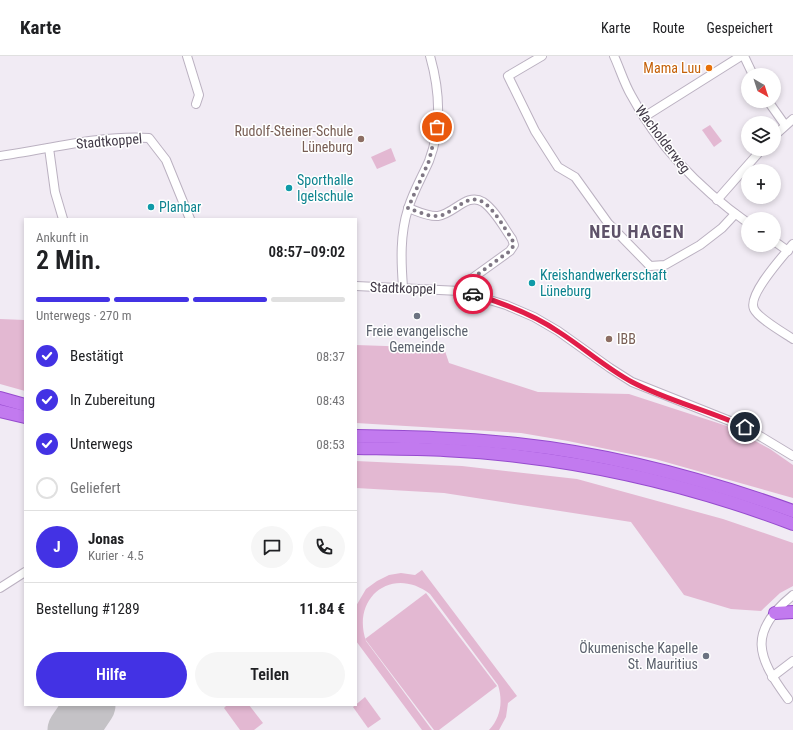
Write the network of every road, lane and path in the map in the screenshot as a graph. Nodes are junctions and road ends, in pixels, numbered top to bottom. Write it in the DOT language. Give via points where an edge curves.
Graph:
graph roads {
  1 [pos="187,56"];
  2 [pos="430,56"];
  3 [pos="542,56"];
  4 [pos="614,56"];
  5 [pos="741,56"];
  6 [pos="744,56"];
  7 [pos="749,68"];
  8 [pos="196,104"];
  9 [pos="773,108"];
  10 [pos="644,117"];
  11 [pos="793,119"];
  12 [pos="785,125"];
  13 [pos="781,129"];
  14 [pos="50,148"];
  15 [pos="0,156"];
  16 [pos="756,156"];
  17 [pos="717,200"];
  18 [pos="408,208"];
  19 [pos="735,214"];
  20 [pos="63,218"];
  21 [pos="190,218"];
  22 [pos="741,218"];
  23 [pos="790,248"];
  24 [pos="357,286"];
  25 [pos="403,287"];
  26 [pos="460,291"];
  27 [pos="793,339"];
  28 [pos="0,398"];
  29 [pos="24,405"];
  30 [pos="0,411"];
  31 [pos="24,417"];
  32 [pos="357,436"];
  33 [pos="357,448"];
  34 [pos="793,456"];
  35 [pos="793,511"];
  36 [pos="793,524"];
  37 [pos="24,573"];
  38 [pos="0,588"];
  39 [pos="793,595"];
  40 [pos="793,612"];
  41 [pos="775,613"];
  42 [pos="793,661"];
  43 [pos="772,677"];
  44 [pos="788,699"];
  1 -- 8 [label="street" via="199,95"];
  2 -- 18 [label="street" via="437,90 437,127 429,161"];
  3 -- 19 [label="street" via="508,76 535,131 558,167 575,177 608,223 650,266 665,264 700,245"];
  4 -- 10 [label="street, Wacholderweg" via="630,94"];
  5 -- 10 [label="street"];
  6 -- 7 [label="street"];
  9 -- 12 [label="street"];
  10 -- 17 [label="street, Wacholderweg" via="674,159"];
  11 -- 12 [label="street"];
  12 -- 13 [label="street"];
  14 -- 15 [label="street, Stadtkoppel"];
  14 -- 20 [label="street" via="55,192"];
  14 -- 21 [label="street, Stadtkoppel" via="110,139 149,138 166,160"];
  16 -- 17 [label="street"];
  17 -- 19 [label="street, Wacholderweg"];
  18 -- 25 [label="street" via="402,239"];
  18 -- 26 [label="street" via="438,216 468,200 478,200 488,206 512,239 514,245 510,251 467,282"];
  19 -- 22 [label="street, Wacholderweg"];
  23 -- 27 [label="street" via="756,292 752,304 755,311"];
  24 -- 25 [label="street, Stadtkoppel"];
  25 -- 26 [label="street, Stadtkoppel"];
  26 -- 34 [label="street, Stadtkoppel" via="494,300 534,317 632,382 740,425"];
  28 -- 29 [label="highway"];
  30 -- 31 [label="highway"];
  32 -- 35 [label="highway" via="447,438 517,444 578,453 706,481"];
  33 -- 36 [label="highway" via="446,450 574,464 701,493"];
  37 -- 38 [label="street"];
  39 -- 41 [label="street"];
  40 -- 41 [label="highway"];
  41 -- 43 [label="street" via="765,629 761,645 762,655"];
  42 -- 43 [label="street"];
  43 -- 44 [label="street"];
}
